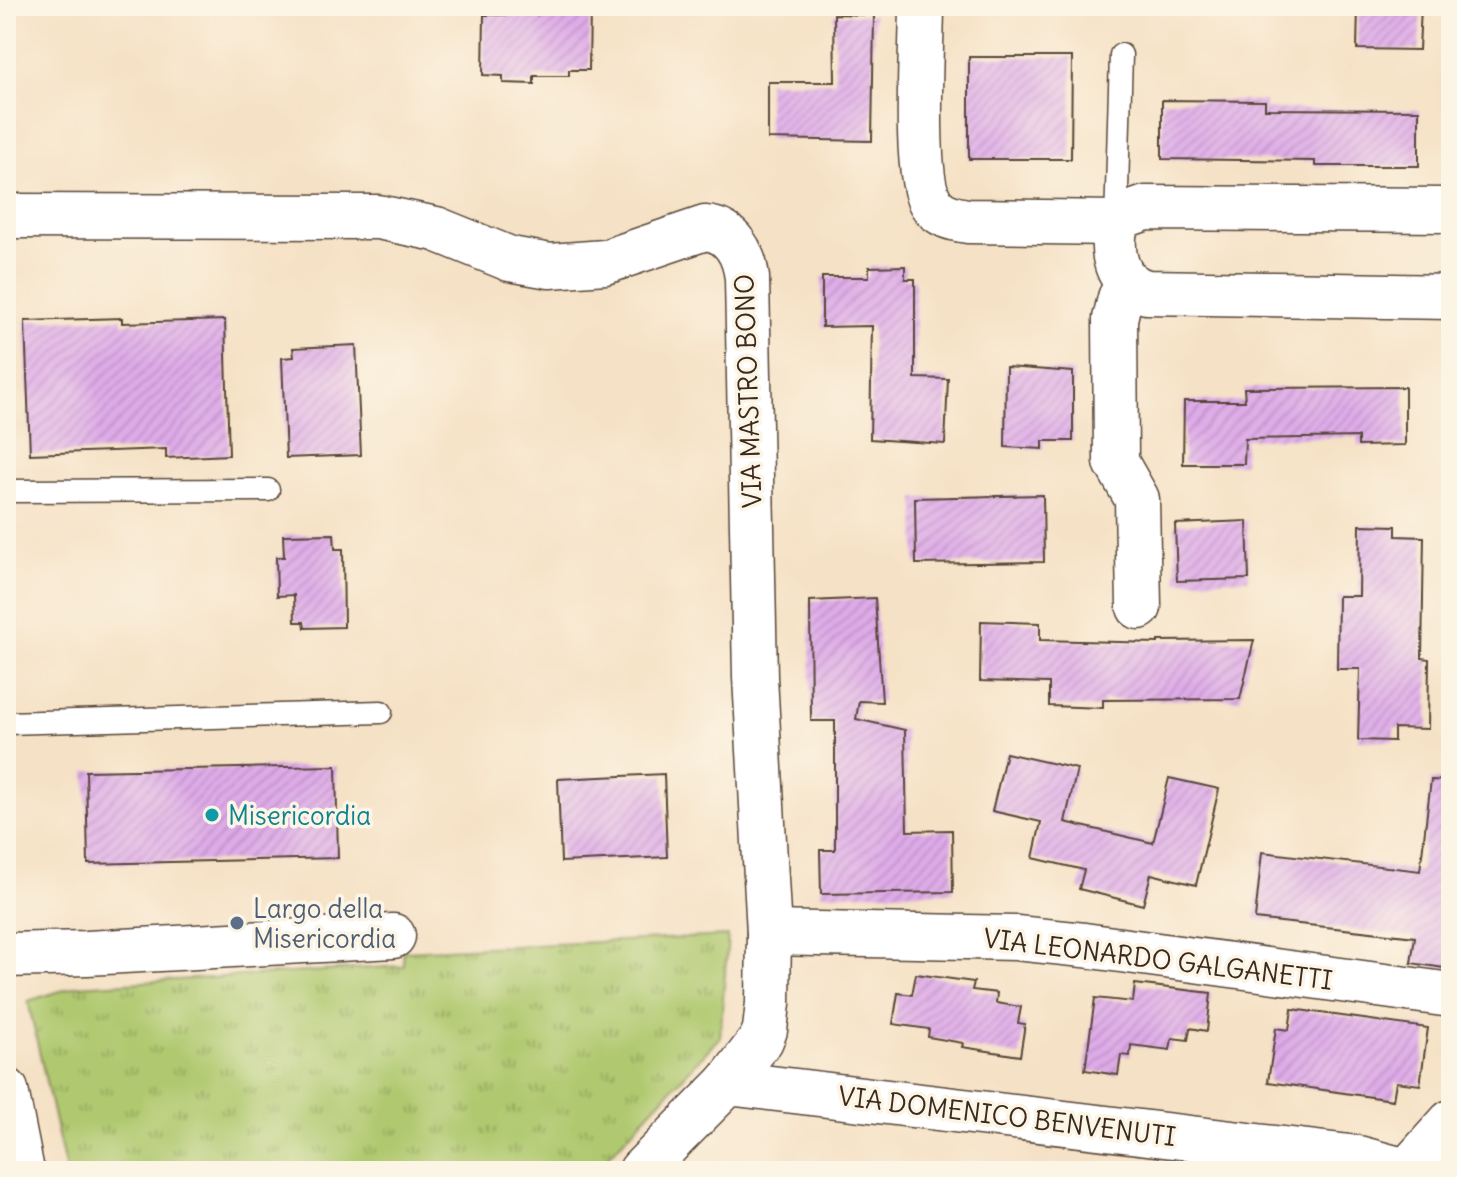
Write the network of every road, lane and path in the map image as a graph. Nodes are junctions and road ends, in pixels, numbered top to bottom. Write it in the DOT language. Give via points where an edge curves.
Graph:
graph roads {
  1 [pos="922,6"];
  2 [pos="1121,55"];
  3 [pos="1451,210"];
  4 [pos="6,216"];
  5 [pos="1116,223"];
  6 [pos="1129,284"];
  7 [pos="1451,297"];
  8 [pos="268,490"];
  9 [pos="6,491"];
  10 [pos="1139,607"];
  11 [pos="381,712"];
  12 [pos="6,723"];
  13 [pos="769,933"];
  14 [pos="393,936"];
  15 [pos="6,955"];
  16 [pos="1451,995"];
  17 [pos="728,1083"];
  18 [pos="6,1090"];
  19 [pos="1451,1122"];
  20 [pos="22,1171"];
  21 [pos="641,1171"];
  22 [pos="1406,1171"];
  1 -- 5 [label="street" via="921,173 931,204 947,216 968,221"];
  2 -- 5 [label="lane"];
  3 -- 5 [label="street" via="1167,207 1136,211"];
  4 -- 13 [label="street, VIA MASTRO BONO" via="378,217 436,229 510,259 550,266 605,262 705,228 730,239 742,256 747,278 755,677"];
  5 -- 6 [label="street" via="1114,254"];
  6 -- 7 [label="street" via="1157,293"];
  6 -- 10 [label="street" via="1115,319 1116,462 1137,499"];
  8 -- 9 [label="lane"];
  11 -- 12 [label="lane"];
  13 -- 16 [label="street, VIA LEONARDO GALGANETTI" via="1016,938"];
  13 -- 17 [label="street, VIA MASTRO BONO" via="765,1030"];
  14 -- 15 [label="street"];
  17 -- 21 [label="street"];
  17 -- 22 [label="street, VIA DOMENICO BENVENUTI" via="1330,1154"];
  18 -- 20 [label="street"];
  19 -- 22 [label="street"];
}
